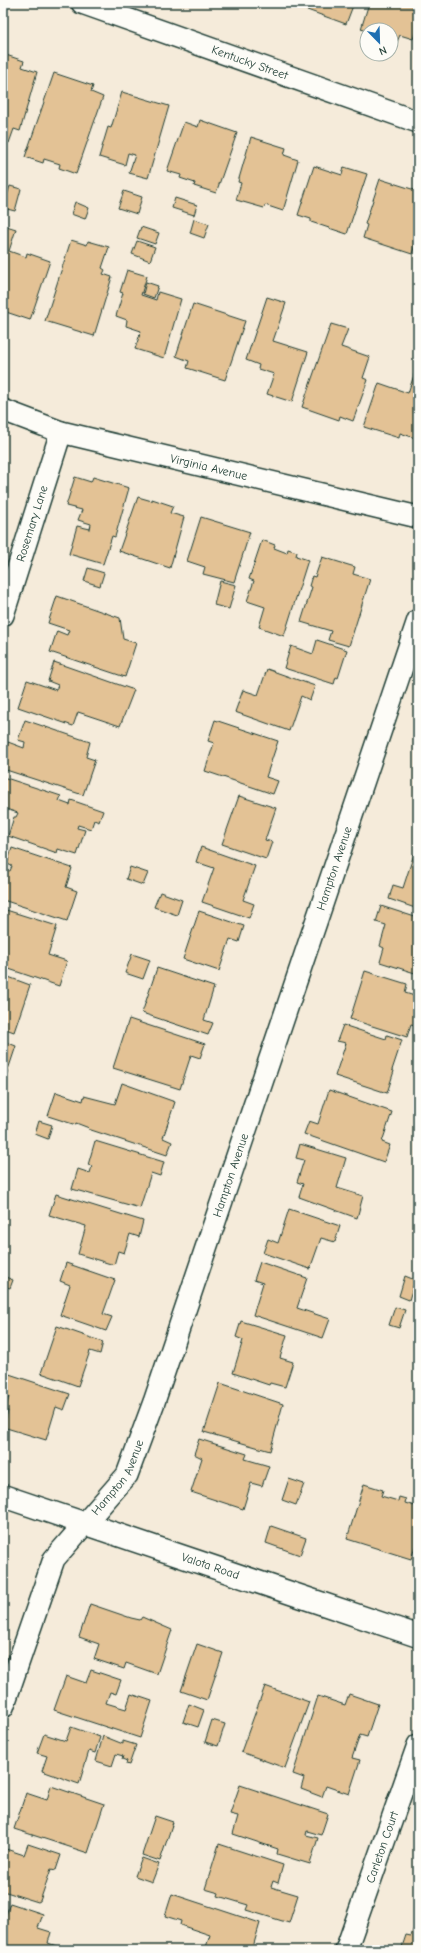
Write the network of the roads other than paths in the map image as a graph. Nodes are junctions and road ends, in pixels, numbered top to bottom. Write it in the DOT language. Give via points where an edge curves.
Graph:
graph roads {
  1 [pos="82,3"];
  2 [pos="418,122"];
  3 [pos="3,410"];
  4 [pos="61,432"];
  5 [pos="418,517"];
  6 [pos="3,615"];
  7 [pos="418,620"];
  8 [pos="3,1496"];
  9 [pos="84,1523"];
  10 [pos="418,1636"];
  11 [pos="3,1707"];
  12 [pos="418,1745"];
  13 [pos="346,1950"];
  1 -- 2 [label="street, Kentucky Street"];
  3 -- 4 [label="street, Virginia Avenue"];
  4 -- 5 [label="street, Virginia Avenue"];
  4 -- 6 [label="street, Rosemary Lane"];
  7 -- 9 [label="street, Hampton Avenue" via="154,1402 127,1475"];
  8 -- 9 [label="street, Valota Road"];
  9 -- 10 [label="street, Valota Road"];
  9 -- 11 [label="street, Hampton Avenue" via="54,1559"];
  12 -- 13 [label="street, Carleton Court"];
}
